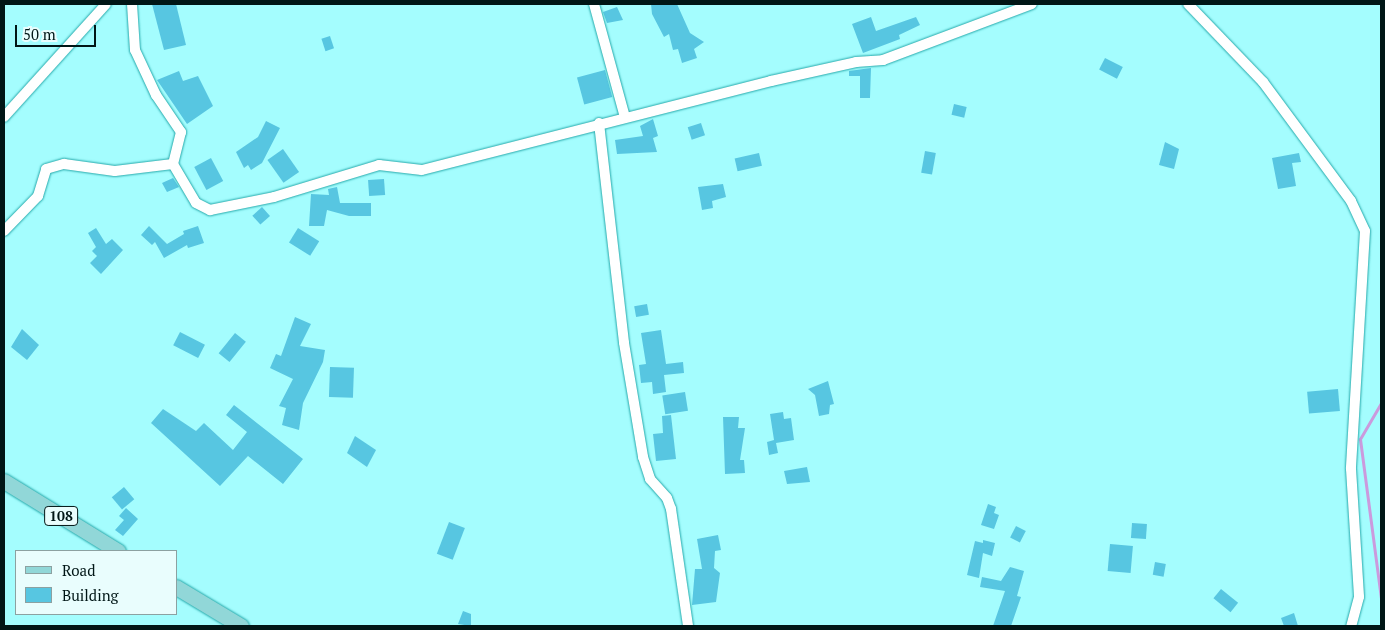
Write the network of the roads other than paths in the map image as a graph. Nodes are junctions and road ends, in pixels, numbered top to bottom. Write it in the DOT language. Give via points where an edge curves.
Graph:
graph roads {
  1 [pos="106,4"];
  2 [pos="132,4"];
  3 [pos="594,4"];
  4 [pos="1032,4"];
  5 [pos="1188,4"];
  6 [pos="4,117"];
  7 [pos="626,117"];
  8 [pos="599,123"];
  9 [pos="173,164"];
  10 [pos="4,231"];
  11 [pos="4,481"];
  12 [pos="116,550"];
  13 [pos="178,588"];
  14 [pos="241,626"];
  15 [pos="688,626"];
  16 [pos="1352,626"];
  1 -- 6 [label="street"];
  2 -- 9 [label="street" via="135,50 156,94 181,132"];
  3 -- 7 [label="street"];
  4 -- 7 [label="street" via="883,60 856,62"];
  5 -- 16 [label="street" via="1263,82 1351,201 1365,230 1351,469 1359,597"];
  7 -- 8 [label="street"];
  8 -- 9 [label="street" via="422,170 379,166 274,197 210,210 196,203"];
  8 -- 15 [label="street" via="624,343 642,457 650,479 667,498 671,509"];
  9 -- 10 [label="street" via="115,171 64,164 46,169 38,196"];
  11 -- 12 [label="main road, 108"];
  13 -- 14 [label="main road"];
}
